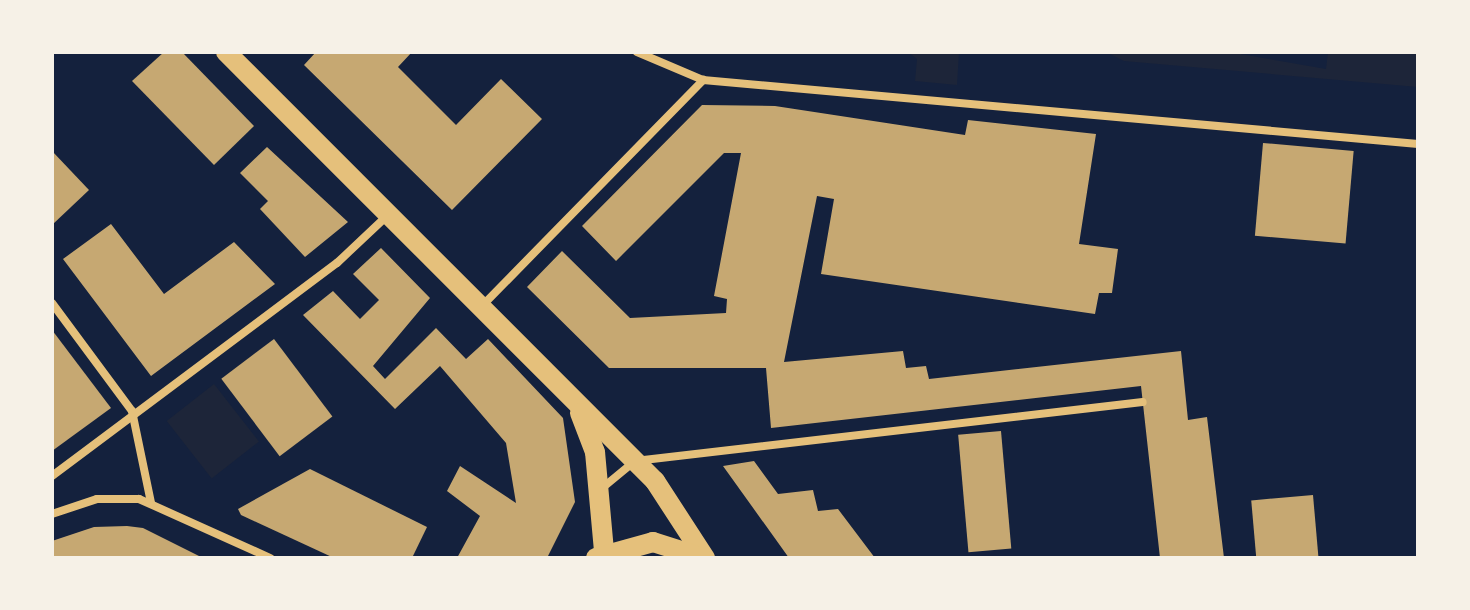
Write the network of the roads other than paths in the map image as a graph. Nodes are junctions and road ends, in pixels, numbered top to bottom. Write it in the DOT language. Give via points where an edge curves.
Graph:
graph roads {
  1 [pos="226,52"];
  2 [pos="637,52"];
  3 [pos="703,80"];
  4 [pos="1418,144"];
  5 [pos="388,215"];
  6 [pos="52,303"];
  7 [pos="480,308"];
  8 [pos="1143,402"];
  9 [pos="578,406"];
  10 [pos="132,411"];
  11 [pos="635,461"];
  12 [pos="52,476"];
  13 [pos="601,489"];
  14 [pos="151,503"];
  15 [pos="52,514"];
  16 [pos="600,554"];
  17 [pos="270,558"];
  18 [pos="704,558"];
  1 -- 5 [label="main road"];
  2 -- 3 [label="street"];
  3 -- 4 [label="street"];
  3 -- 7 [label="street"];
  5 -- 7 [label="main road"];
  5 -- 10 [label="street" via="337,263"];
  6 -- 10 [label="street"];
  7 -- 9 [label="main road"];
  8 -- 11 [label="street"];
  9 -- 11 [label="main road"];
  9 -- 13 [label="main road"];
  10 -- 12 [label="street"];
  10 -- 14 [label="street"];
  11 -- 13 [label="street"];
  11 -- 18 [label="main road"];
  13 -- 16 [label="main road"];
  14 -- 15 [label="street" via="97,499"];
  14 -- 17 [label="street"];
  16 -- 18 [label="main road" via="653,542"];
}
